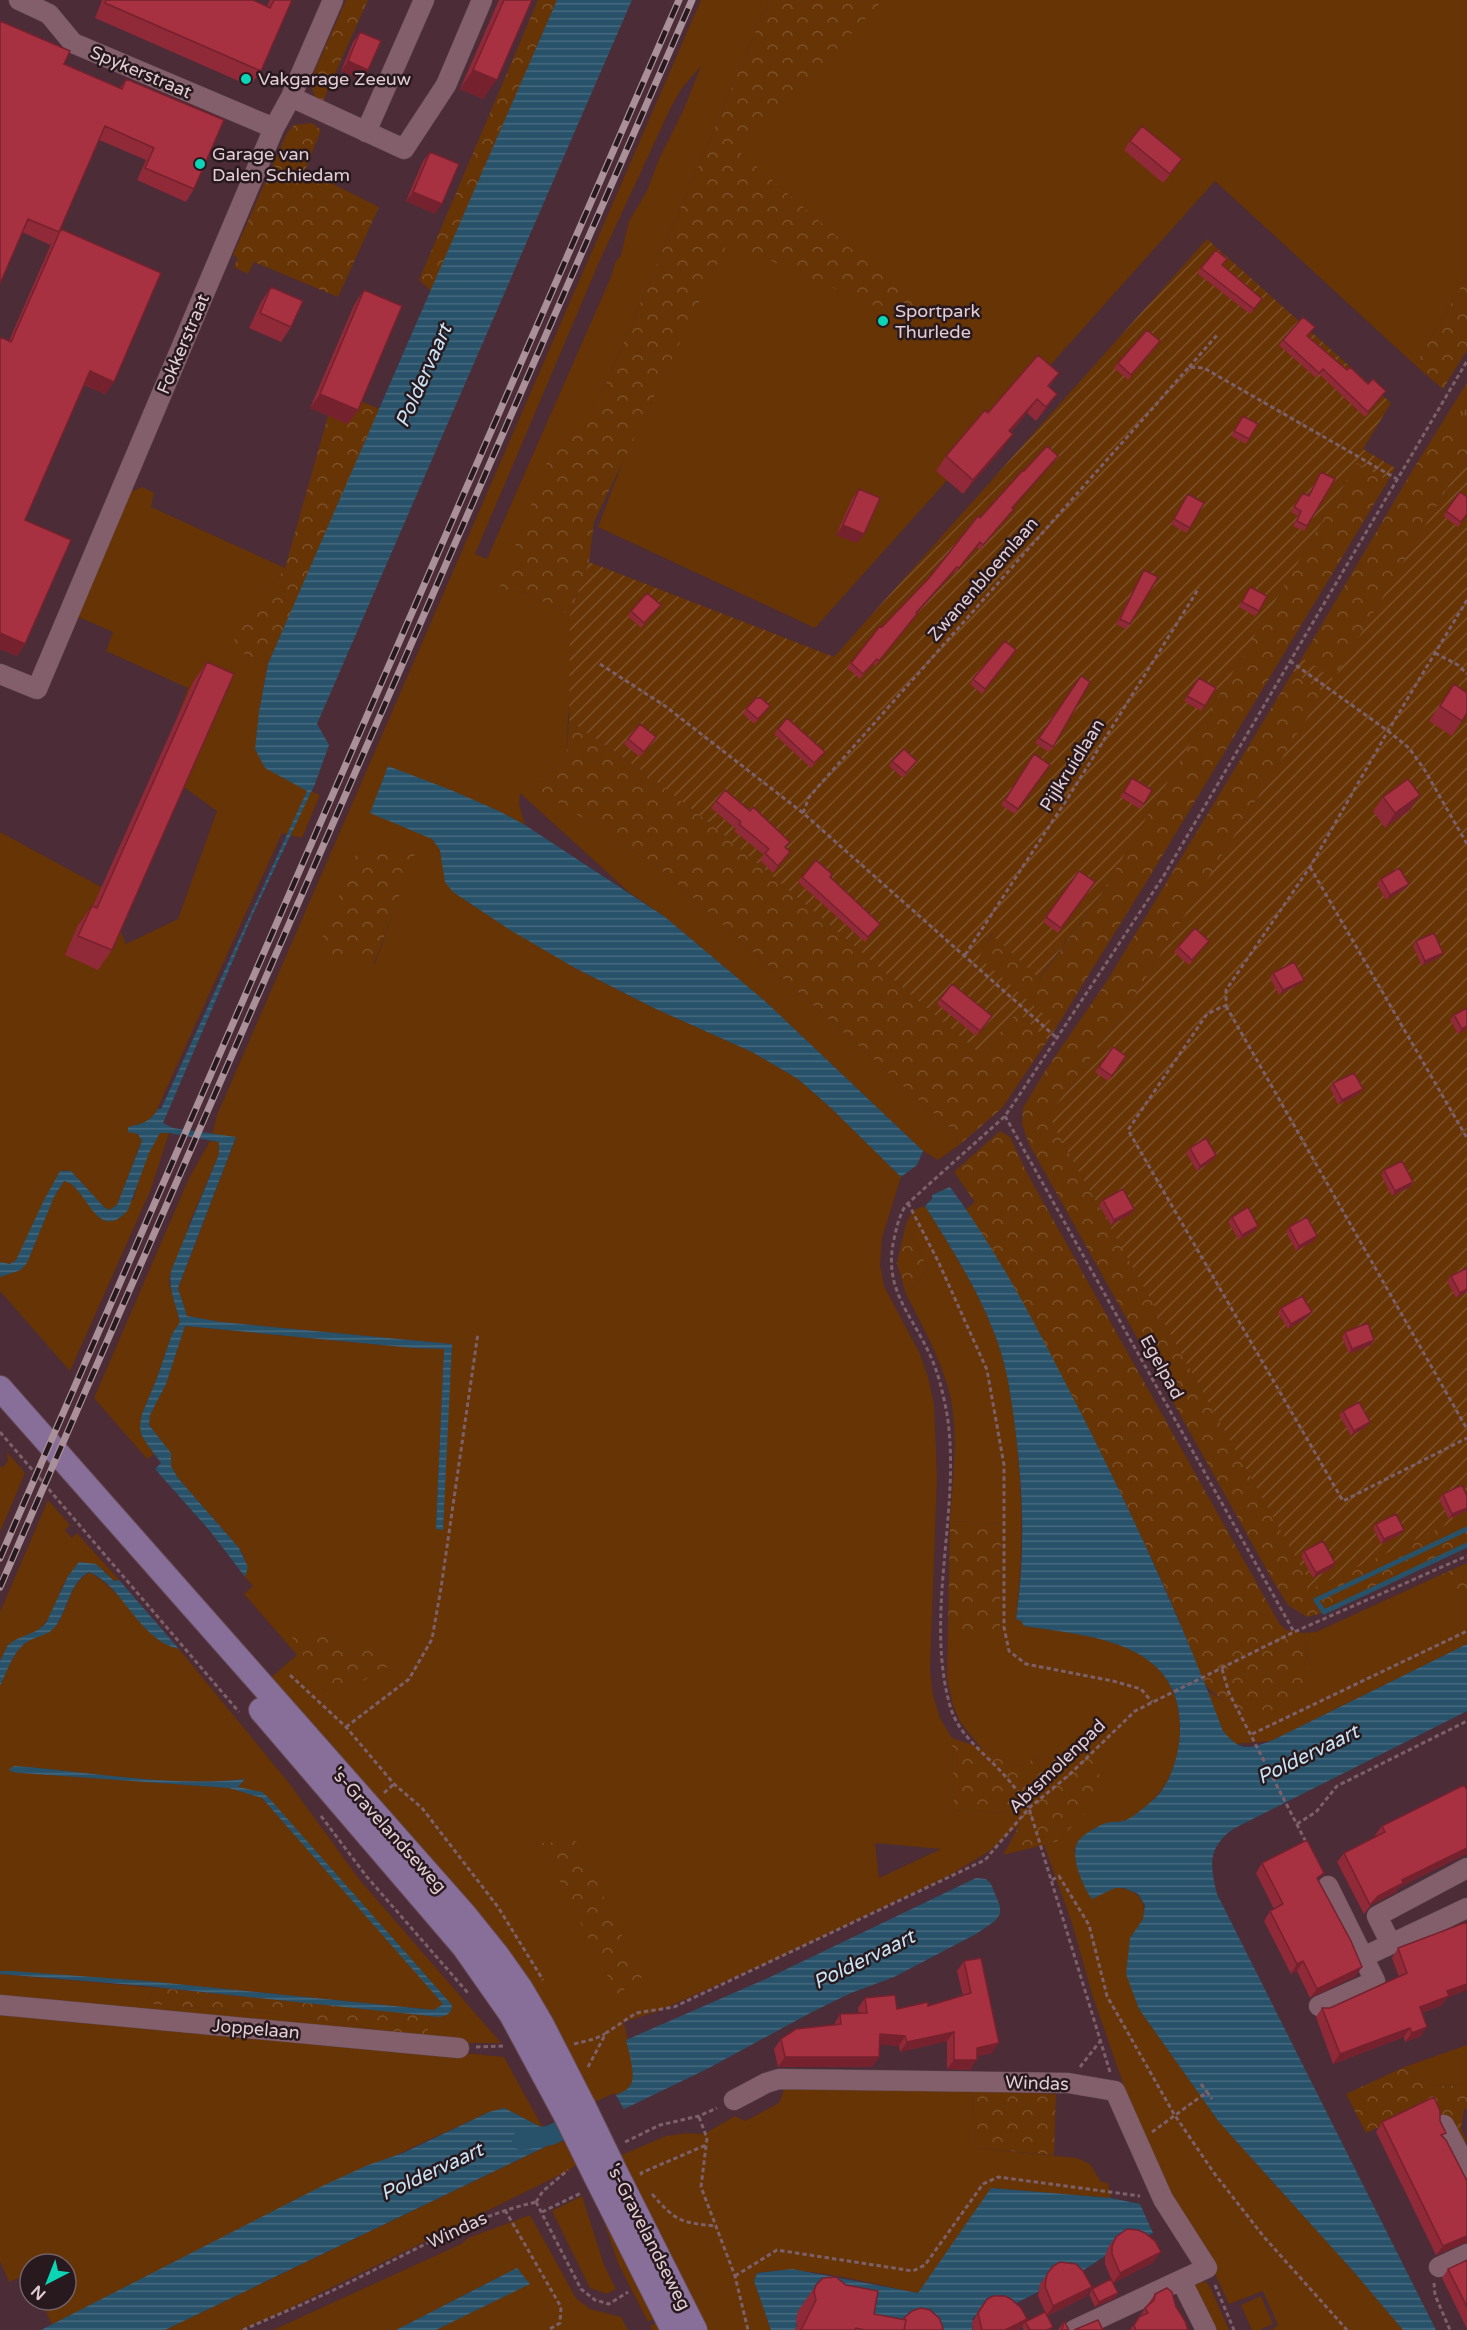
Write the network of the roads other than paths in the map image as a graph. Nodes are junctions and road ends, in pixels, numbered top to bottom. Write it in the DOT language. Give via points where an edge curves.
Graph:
graph roads {
  1 [pos="19,0"];
  2 [pos="333,0"];
  3 [pos="424,0"];
  4 [pos="482,0"];
  5 [pos="52,7"];
  6 [pos="291,97"];
  7 [pos="274,128"];
  8 [pos="366,132"];
  9 [pos="0,674"];
  10 [pos="0,1388"];
  11 [pos="0,1411"];
  12 [pos="1467,1868"];
  13 [pos="1328,1886"];
  14 [pos="1467,1908"];
  15 [pos="1390,1944"];
  16 [pos="1363,1957"];
  17 [pos="0,2005"];
  18 [pos="1319,2006"];
  19 [pos="459,2048"];
  20 [pos="734,2100"];
  21 [pos="575,2112"];
  22 [pos="1444,2125"];
  23 [pos="1467,2168"];
  24 [pos="598,2169"];
  25 [pos="1467,2254"];
  26 [pos="1439,2267"];
  27 [pos="1181,2280"];
  28 [pos="673,2330"];
  29 [pos="695,2330"];
  30 [pos="1074,2330"];
  31 [pos="1206,2330"];
  1 -- 5 [label="street, Spykerstraat"];
  2 -- 6 [label="street, Fokkerstraat"];
  3 -- 8 [label="street"];
  4 -- 8 [label="street" via="446,85 404,149"];
  5 -- 7 [label="street, Spykerstraat" via="74,43"];
  6 -- 7 [label="street, Fokkerstraat"];
  6 -- 8 [label="street"];
  7 -- 9 [label="street, Fokkerstraat" via="37,690"];
  10 -- 21 [label="main road, 's-Gravelandseweg" via="491,1947 541,2024"];
  11 -- 21 [label="main road, 's-Gravelandseweg" via="464,1947"];
  12 -- 15 [label="street" via="1377,1916"];
  13 -- 16 [label="street"];
  14 -- 15 [label="street"];
  15 -- 16 [label="street"];
  16 -- 18 [label="street" via="1375,1981"];
  17 -- 19 [label="street, Joppelaan"];
  20 -- 27 [label="street, Windas" via="779,2079 1068,2083 1115,2091 1162,2199 1207,2268"];
  21 -- 24 [label="main road, 's-Gravelandseweg, bridge"];
  22 -- 23 [label="street"];
  24 -- 28 [label="main road, 's-Gravelandseweg"];
  24 -- 29 [label="main road, 's-Gravelandseweg"];
  25 -- 26 [label="street"];
  27 -- 30 [label="street"];
  27 -- 31 [label="street"];
}
